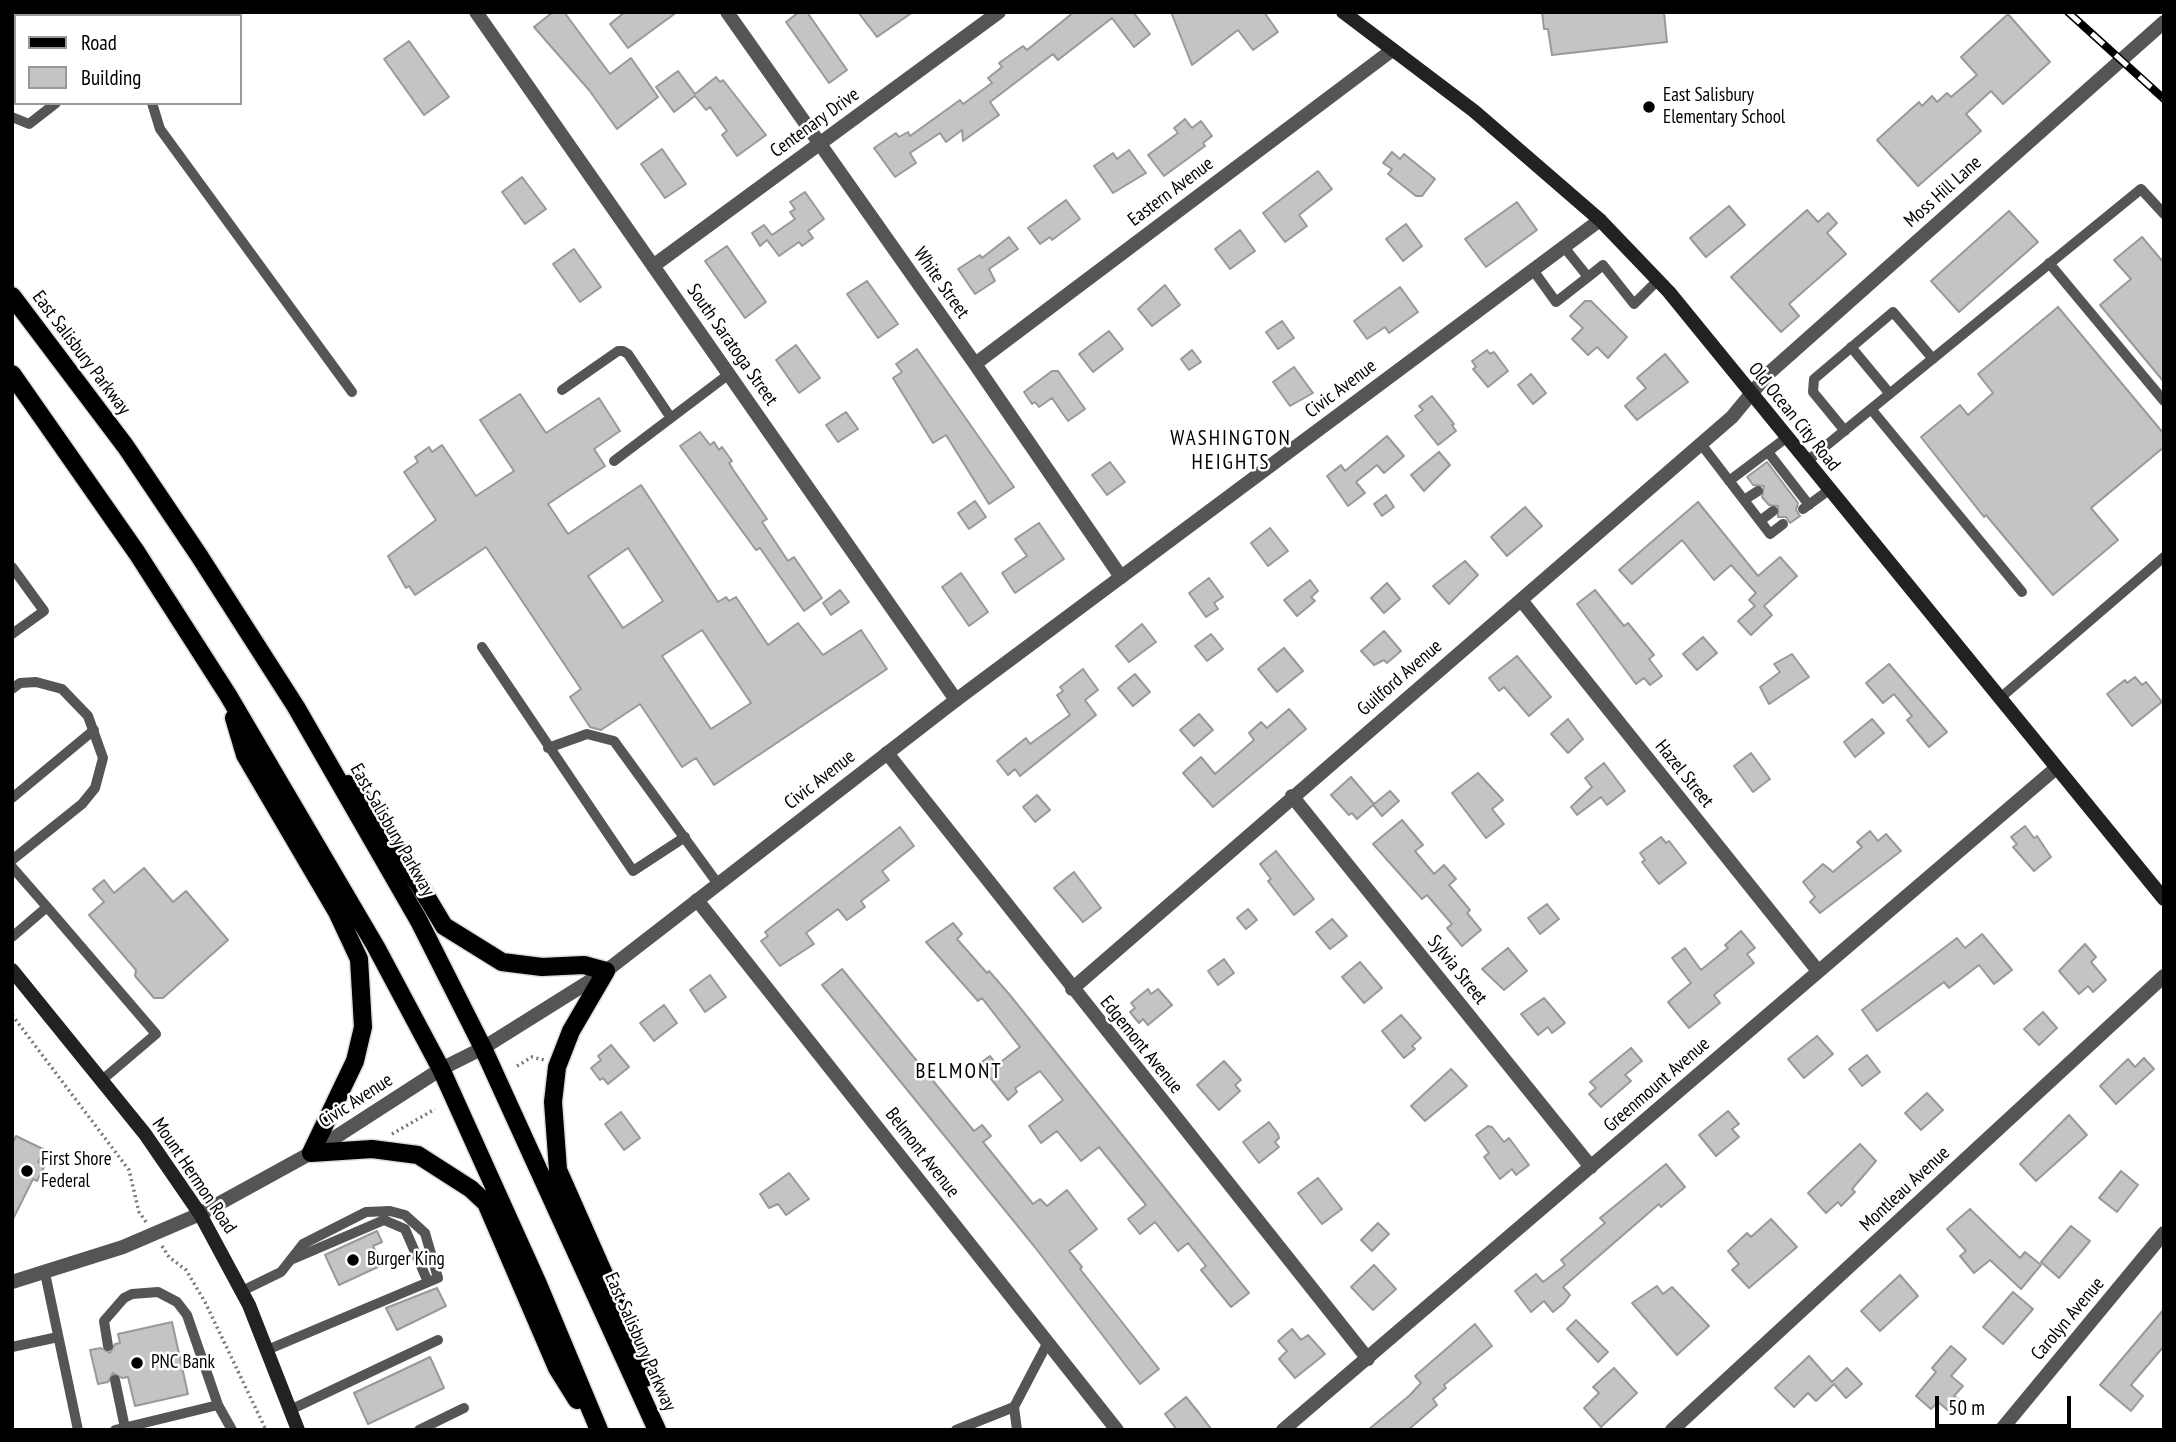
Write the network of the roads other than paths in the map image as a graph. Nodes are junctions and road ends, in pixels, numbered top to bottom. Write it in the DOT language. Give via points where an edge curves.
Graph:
graph roads {
  1 [pos="476,12"];
  2 [pos="727,12"];
  3 [pos="999,12"];
  4 [pos="1343,12"];
  5 [pos="2164,22"];
  6 [pos="1391,51"];
  7 [pos="53,105"];
  8 [pos="153,105"];
  9 [pos="12,117"];
  10 [pos="819,144"];
  11 [pos="2164,214"];
  12 [pos="1600,220"];
  13 [pos="1564,247"];
  14 [pos="2049,263"];
  15 [pos="653,266"];
  16 [pos="1533,270"];
  17 [pos="1588,277"];
  18 [pos="1658,280"];
  19 [pos="12,296"];
  20 [pos="1851,346"];
  21 [pos="1933,359"];
  22 [pos="975,364"];
  23 [pos="12,374"];
  24 [pos="729,374"];
  25 [pos="562,390"];
  26 [pos="352,392"];
  27 [pos="1751,394"];
  28 [pos="1890,394"];
  29 [pos="2164,401"];
  30 [pos="1871,409"];
  31 [pos="671,418"];
  32 [pos="1845,431"];
  33 [pos="1786,438"];
  34 [pos="1701,444"];
  35 [pos="1768,452"];
  36 [pos="614,461"];
  37 [pos="1806,463"];
  38 [pos="1729,481"];
  39 [pos="1829,490"];
  40 [pos="1758,491"];
  41 [pos="1744,500"];
  42 [pos="1773,511"];
  43 [pos="1760,521"];
  44 [pos="1783,524"];
  45 [pos="2164,557"];
  46 [pos="12,567"];
  47 [pos="1121,578"];
  48 [pos="2022,592"];
  49 [pos="1521,600"];
  50 [pos="12,634"];
  51 [pos="482,647"];
  52 [pos="12,689"];
  53 [pos="228,695"];
  54 [pos="1998,699"];
  55 [pos="956,700"];
  56 [pos="94,730"];
  57 [pos="548,748"];
  58 [pos="887,753"];
  59 [pos="331,766"];
  60 [pos="2055,769"];
  61 [pos="1292,796"];
  62 [pos="12,798"];
  63 [pos="684,837"];
  64 [pos="12,860"];
  65 [pos="12,867"];
  66 [pos="718,884"];
  67 [pos="2164,899"];
  68 [pos="697,900"];
  69 [pos="47,907"];
  70 [pos="12,937"];
  71 [pos="12,970"];
  72 [pos="607,971"];
  73 [pos="1818,971"];
  74 [pos="2164,976"];
  75 [pos="1072,989"];
  76 [pos="483,1048"];
  77 [pos="441,1069"];
  78 [pos="102,1080"];
  79 [pos="311,1153"];
  80 [pos="1591,1167"];
  81 [pos="200,1213"];
  82 [pos="2164,1233"];
  83 [pos="293,1259"];
  84 [pos="45,1273"];
  85 [pos="12,1282"];
  86 [pos="428,1282"];
  87 [pos="242,1291"];
  88 [pos="58,1337"];
  89 [pos="438,1340"];
  90 [pos="1048,1342"];
  91 [pos="108,1346"];
  92 [pos="12,1347"];
  93 [pos="267,1350"];
  94 [pos="1368,1359"];
  95 [pos="115,1380"];
  96 [pos="218,1405"];
  97 [pos="1014,1407"];
  98 [pos="464,1408"];
  99 [pos="290,1410"];
  100 [pos="445,1417"];
  101 [pos="120,1429"];
  102 [pos="78,1430"];
  103 [pos="232,1430"];
  104 [pos="298,1430"];
  105 [pos="419,1430"];
  106 [pos="450,1430"];
  107 [pos="598,1430"];
  108 [pos="657,1430"];
  109 [pos="662,1430"];
  110 [pos="956,1430"];
  111 [pos="1017,1430"];
  112 [pos="1117,1430"];
  113 [pos="1283,1430"];
  114 [pos="1672,1430"];
  115 [pos="2001,1430"];
  1 -- 15 [label="street, South Saratoga Street"];
  2 -- 10 [label="street, White Street"];
  3 -- 10 [label="street, Centenary Drive"];
  4 -- 6 [label="main road, Old Ocean City Road"];
  5 -- 27 [label="street, Moss Hill Lane" via="1769,373"];
  6 -- 12 [label="main road, Old Ocean City Road" via="1474,111"];
  6 -- 22 [label="street, Eastern Avenue"];
  7 -- 9 [label="lane" via="29,124"];
  8 -- 26 [label="lane" via="160,129"];
  10 -- 15 [label="street, Centenary Drive"];
  10 -- 22 [label="street, White Street"];
  11 -- 14 [label="lane" via="2141,189"];
  12 -- 13 [label="street, Civic Avenue"];
  12 -- 18 [label="main road, Old Ocean City Road"];
  13 -- 16 [label="street, Civic Avenue"];
  13 -- 17 [label="lane"];
  14 -- 21 [label="lane"];
  14 -- 29 [label="lane"];
  15 -- 24 [label="street, South Saratoga Street"];
  16 -- 17 [label="lane" via="1556,302"];
  16 -- 47 [label="street, Civic Avenue"];
  17 -- 18 [label="lane" via="1603,265 1634,304"];
  18 -- 27 [label="main road, Old Ocean City Road"];
  19 -- 59 [label="main road, East Salisbury Parkway" via="125,447"];
  20 -- 21 [label="lane" via="1892,312"];
  20 -- 28 [label="lane"];
  20 -- 32 [label="lane" via="1814,379 1813,392"];
  21 -- 28 [label="lane"];
  22 -- 47 [label="street, White Street"];
  23 -- 53 [label="main road"];
  24 -- 31 [label="lane"];
  24 -- 55 [label="street, South Saratoga Street"];
  25 -- 31 [label="lane" via="623,351"];
  27 -- 33 [label="main road, Old Ocean City Road"];
  27 -- 34 [label="street, Guilford Avenue"];
  28 -- 30 [label="lane"];
  30 -- 32 [label="lane"];
  30 -- 48 [label="lane"];
  31 -- 36 [label="lane"];
  32 -- 37 [label="lane"];
  33 -- 35 [label="lane"];
  33 -- 37 [label="main road, Old Ocean City Road"];
  34 -- 38 [label="lane"];
  34 -- 49 [label="street, Guilford Avenue"];
  35 -- 38 [label="lane"];
  35 -- 39 [label="lane" via="1806,507"];
  37 -- 39 [label="main road, Old Ocean City Road"];
  38 -- 41 [label="lane"];
  39 -- 54 [label="main road, Old Ocean City Road"];
  40 -- 41 [label="lane"];
  41 -- 43 [label="lane"];
  42 -- 43 [label="lane"];
  43 -- 44 [label="lane" via="1770,534"];
  45 -- 54 [label="lane"];
  46 -- 50 [label="lane" via="44,611"];
  47 -- 55 [label="street, Civic Avenue"];
  49 -- 61 [label="street, Guilford Avenue"];
  49 -- 73 [label="street, Hazel Street"];
  51 -- 57 [label="lane"];
  52 -- 56 [label="lane" via="20,683 36,682 62,689 88,716"];
  53 -- 77 [label="main road" via="376,947"];
  53 -- 79 [label="main road" via="245,755 337,912 359,960 363,1027 355,1061"];
  54 -- 60 [label="main road, Old Ocean City Road"];
  55 -- 58 [label="street, Civic Avenue"];
  56 -- 62 [label="lane"];
  56 -- 64 [label="lane" via="103,758 95,788 82,804"];
  57 -- 63 [label="lane" via="587,734 614,741"];
  57 -- 63 [label="lane" via="633,871"];
  58 -- 66 [label="street, Civic Avenue"];
  58 -- 75 [label="street, Edgemont Avenue"];
  59 -- 72 [label="main road" via="375,811 444,926 502,962 542,967 584,965"];
  59 -- 76 [label="main road, East Salisbury Parkway" via="419,921"];
  60 -- 67 [label="main road, Old Ocean City Road"];
  60 -- 73 [label="street, Greenmount Avenue"];
  61 -- 75 [label="street, Guilford Avenue"];
  61 -- 80 [label="street, Sylvia Street"];
  63 -- 66 [label="lane"];
  65 -- 69 [label="lane"];
  66 -- 68 [label="street, Civic Avenue"];
  68 -- 72 [label="street, Civic Avenue"];
  68 -- 90 [label="street, Belmont Avenue"];
  69 -- 70 [label="lane"];
  69 -- 78 [label="lane" via="156,1034"];
  71 -- 78 [label="main road, Mount Hermon Road"];
  72 -- 76 [label="street, Civic Avenue"];
  72 -- 109 [label="main road" via="571,1031 557,1067 553,1102 558,1170 626,1324"];
  73 -- 80 [label="street, Greenmount Avenue"];
  74 -- 114 [label="street, Montleau Avenue"];
  75 -- 94 [label="street, Edgemont Avenue"];
  76 -- 77 [label="street, Civic Avenue"];
  76 -- 108 [label="main road, East Salisbury Parkway"];
  77 -- 79 [label="street, Civic Avenue"];
  77 -- 107 [label="main road"];
  78 -- 81 [label="main road, Mount Hermon Road"];
  79 -- 81 [label="street, Civic Avenue"];
  79 -- 107 [label="main road" via="372,1149 418,1155 486,1203 557,1368"];
  80 -- 94 [label="street, Greenmount Avenue"];
  81 -- 84 [label="street, Civic Avenue" via="123,1247"];
  81 -- 87 [label="main road, Mount Hermon Road"];
  82 -- 115 [label="street, Carolyn Avenue"];
  83 -- 86 [label="lane" via="384,1220 405,1229"];
  83 -- 86 [label="lane" via="303,1244 366,1212 390,1211 405,1215 425,1233 438,1278"];
  83 -- 87 [label="lane" via="281,1272"];
  84 -- 85 [label="street, Civic Avenue"];
  84 -- 88 [label="lane"];
  86 -- 93 [label="lane"];
  87 -- 93 [label="main road, Mount Hermon Road"];
  88 -- 92 [label="lane"];
  88 -- 102 [label="lane"];
  89 -- 99 [label="lane"];
  90 -- 97 [label="lane"];
  90 -- 112 [label="street, Belmont Avenue"];
  91 -- 96 [label="lane" via="104,1321 132,1294 158,1292 177,1302 187,1315"];
  93 -- 99 [label="main road, Mount Hermon Road"];
  94 -- 113 [label="street, Greenmount Avenue"];
  95 -- 101 [label="lane"];
  96 -- 101 [label="lane"];
  96 -- 103 [label="lane"];
  97 -- 110 [label="lane"];
  97 -- 111 [label="lane"];
  98 -- 100 [label="lane"];
  99 -- 104 [label="main road, Mount Hermon Road"];
  100 -- 105 [label="lane"];
  100 -- 106 [label="lane"];
}
